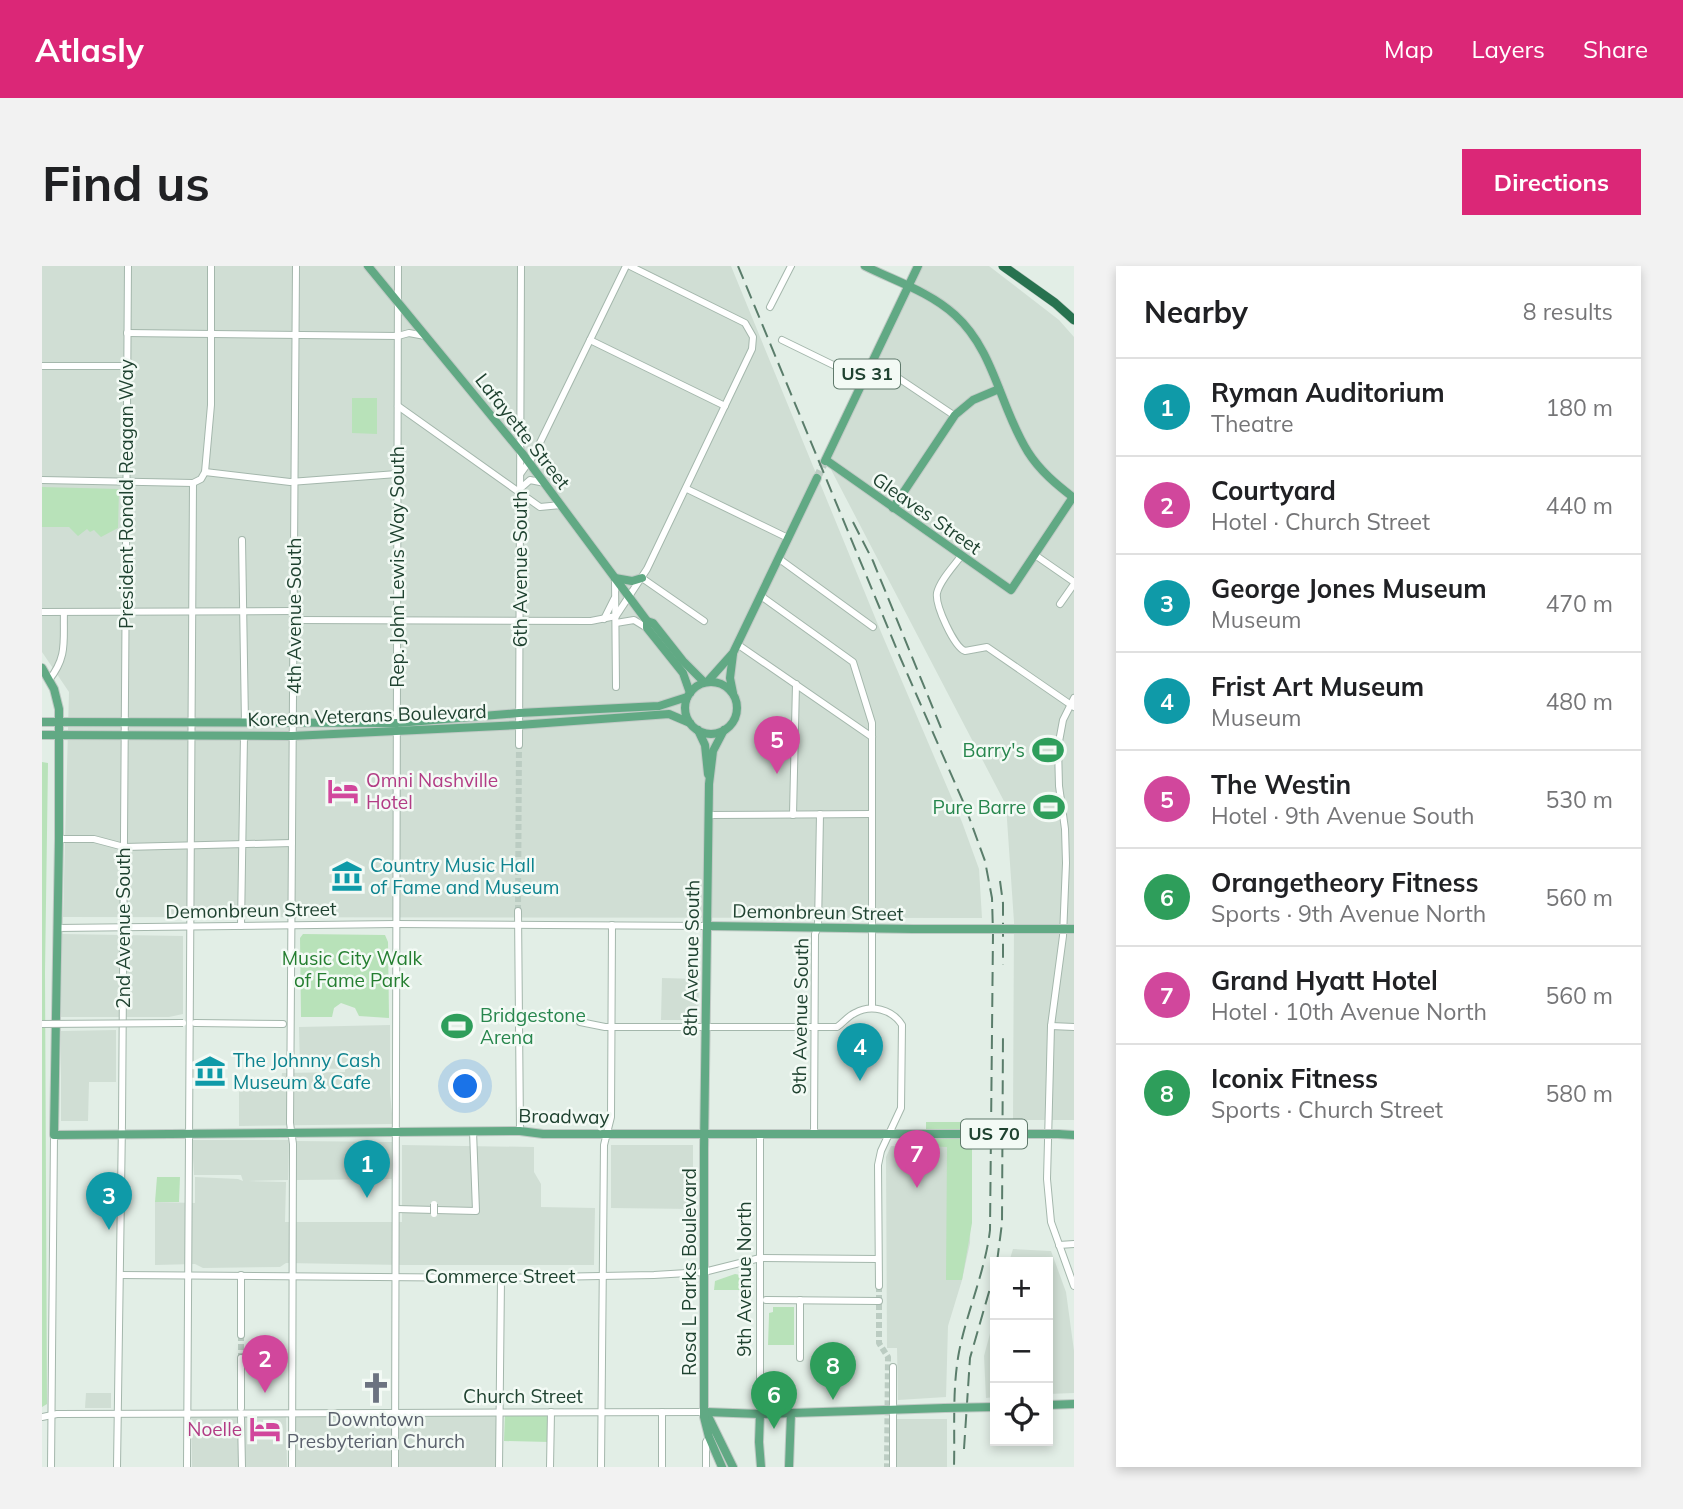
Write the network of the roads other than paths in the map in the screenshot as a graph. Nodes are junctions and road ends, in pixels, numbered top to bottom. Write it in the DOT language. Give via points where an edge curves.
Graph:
graph roads {
  1 [pos="128,266"];
  2 [pos="211,266"];
  3 [pos="296,266"];
  4 [pos="368,266"];
  5 [pos="398,266"];
  6 [pos="521,266"];
  7 [pos="628,266"];
  8 [pos="791,266"];
  9 [pos="865,266"];
  10 [pos="918,266"];
  11 [pos="1003,266"];
  12 [pos="1014,266"];
  13 [pos="908,287"];
  14 [pos="398,302"];
  15 [pos="1055,303"];
  16 [pos="770,307"];
  17 [pos="1074,320"];
  18 [pos="127,333"];
  19 [pos="211,334"];
  20 [pos="295,334"];
  21 [pos="426,336"];
  22 [pos="398,337"];
  23 [pos="590,340"];
  24 [pos="782,340"];
  25 [pos="873,361"];
  26 [pos="42,366"];
  27 [pos="127,366"];
  28 [pos="864,380"];
  29 [pos="999,389"];
  30 [pos="725,406"];
  31 [pos="398,407"];
  32 [pos="954,416"];
  33 [pos="520,451"];
  34 [pos="530,463"];
  35 [pos="205,472"];
  36 [pos="397,474"];
  37 [pos="521,474"];
  38 [pos="817,478"];
  39 [pos="42,480"];
  40 [pos="126,481"];
  41 [pos="295,481"];
  42 [pos="193,483"];
  43 [pos="545,483"];
  44 [pos="687,489"];
  45 [pos="521,490"];
  46 [pos="1073,497"];
  47 [pos="561,505"];
  48 [pos="893,508"];
  49 [pos="788,538"];
  50 [pos="242,540"];
  51 [pos="1035,555"];
  52 [pos="961,556"];
  53 [pos="778,558"];
  54 [pos="615,578"];
  55 [pos="642,578"];
  56 [pos="1074,583"];
  57 [pos="761,596"];
  58 [pos="615,597"];
  59 [pos="630,597"];
  60 [pos="1060,604"];
  61 [pos="191,610"];
  62 [pos="125,611"];
  63 [pos="244,611"];
  64 [pos="294,611"];
  65 [pos="42,612"];
  66 [pos="64,612"];
  67 [pos="604,619"];
  68 [pos="617,619"];
  69 [pos="294,620"];
  70 [pos="397,621"];
  71 [pos="704,621"];
  72 [pos="519,622"];
  73 [pos="647,624"];
  74 [pos="873,627"];
  75 [pos="737,644"];
  76 [pos="733,653"];
  77 [pos="42,668"];
  78 [pos="49,680"];
  79 [pos="706,682"];
  80 [pos="796,684"];
  81 [pos="616,687"];
  82 [pos="733,693"];
  83 [pos="689,695"];
  84 [pos="1073,703"];
  85 [pos="519,713"];
  86 [pos="42,722"];
  87 [pos="59,722"];
  88 [pos="125,722"];
  89 [pos="191,722"];
  90 [pos="245,723"];
  91 [pos="690,723"];
  92 [pos="292,724"];
  93 [pos="519,725"];
  94 [pos="397,727"];
  95 [pos="698,730"];
  96 [pos="724,730"];
  97 [pos="42,734"];
  98 [pos="59,735"];
  99 [pos="125,735"];
  100 [pos="191,736"];
  101 [pos="244,736"];
  102 [pos="292,736"];
  103 [pos="872,737"];
  104 [pos="519,745"];
  105 [pos="709,784"];
  106 [pos="820,814"];
  107 [pos="871,814"];
  108 [pos="709,815"];
  109 [pos="793,815"];
  110 [pos="1064,823"];
  111 [pos="1074,824"];
  112 [pos="59,839"];
  113 [pos="242,842"];
  114 [pos="292,843"];
  115 [pos="190,845"];
  116 [pos="124,846"];
  117 [pos="518,911"];
  118 [pos="396,924"];
  119 [pos="291,925"];
  120 [pos="518,925"];
  121 [pos="612,925"];
  122 [pos="190,926"];
  123 [pos="241,926"];
  124 [pos="707,926"];
  125 [pos="124,927"];
  126 [pos="818,927"];
  127 [pos="57,928"];
  128 [pos="872,928"];
  129 [pos="1074,929"];
  130 [pos="872,1008"];
  131 [pos="580,1022"];
  132 [pos="183,1023"];
  133 [pos="195,1023"];
  134 [pos="42,1024"];
  135 [pos="283,1024"];
  136 [pos="1051,1026"];
  137 [pos="612,1027"];
  138 [pos="706,1027"];
  139 [pos="814,1027"];
  140 [pos="1074,1027"];
  141 [pos="473,1131"];
  142 [pos="520,1131"];
  143 [pos="291,1133"];
  144 [pos="396,1133"];
  145 [pos="607,1133"];
  146 [pos="705,1133"];
  147 [pos="760,1133"];
  148 [pos="122,1134"];
  149 [pos="189,1134"];
  150 [pos="814,1134"];
  151 [pos="54,1135"];
  152 [pos="889,1135"];
  153 [pos="1074,1135"];
  154 [pos="434,1204"];
  155 [pos="396,1209"];
  156 [pos="434,1214"];
  157 [pos="1074,1244"];
  158 [pos="1059,1245"];
  159 [pos="760,1258"];
  160 [pos="878,1259"];
  161 [pos="704,1272"];
  162 [pos="120,1275"];
  163 [pos="187,1275"];
  164 [pos="241,1275"];
  165 [pos="291,1275"];
  166 [pos="396,1276"];
  167 [pos="603,1276"];
  168 [pos="501,1278"];
  169 [pos="878,1286"];
  170 [pos="1074,1286"];
  171 [pos="766,1300"];
  172 [pos="800,1300"];
  173 [pos="879,1301"];
  174 [pos="241,1335"];
  175 [pos="241,1358"];
  176 [pos="800,1358"];
  177 [pos="893,1367"];
  178 [pos="1074,1404"];
  179 [pos="1053,1405"];
  180 [pos="990,1407"];
  181 [pos="240,1408"];
  182 [pos="893,1409"];
  183 [pos="395,1411"];
  184 [pos="499,1411"];
  185 [pos="551,1412"];
  186 [pos="602,1412"];
  187 [pos="662,1412"];
  188 [pos="706,1412"];
  189 [pos="292,1413"];
  190 [pos="791,1413"];
  191 [pos="188,1414"];
  192 [pos="760,1414"];
  193 [pos="51,1415"];
  194 [pos="118,1415"];
  195 [pos="42,1417"];
  196 [pos="241,1418"];
  197 [pos="709,1437"];
  198 [pos="51,1467"];
  199 [pos="117,1467"];
  200 [pos="187,1467"];
  201 [pos="242,1467"];
  202 [pos="292,1467"];
  203 [pos="395,1467"];
  204 [pos="499,1467"];
  205 [pos="550,1467"];
  206 [pos="601,1467"];
  207 [pos="662,1467"];
  208 [pos="706,1467"];
  209 [pos="722,1467"];
  210 [pos="733,1467"];
  211 [pos="761,1467"];
  212 [pos="789,1467"];
  213 [pos="893,1467"];
  1 -- 18 [label="street, President Ronald Reagan Way"];
  2 -- 19 [label="street"];
  3 -- 20 [label="street, 4th Avenue South"];
  4 -- 14 [label="main road, Lafayette Street"];
  5 -- 14 [label="street, Rep. John Lewis Way South"];
  6 -- 33 [label="street, 6th Avenue South"];
  7 -- 23 [label="street"];
  7 -- 30 [label="street" via="746,324 753,347"];
  8 -- 16 [label="street"];
  9 -- 13 [label="main road"];
  10 -- 13 [label="main road, US 31"];
  11 -- 15 [label="highway"];
  12 -- 15 [label="highway"];
  13 -- 25 [label="main road, US 31"];
  13 -- 29 [label="main road" via="941,305 971,333"];
  14 -- 21 [label="main road, Lafayette Street"];
  14 -- 22 [label="street, Rep. John Lewis Way South"];
  15 -- 17 [label="highway"];
  18 -- 19 [label="street"];
  18 -- 27 [label="street, President Ronald Reagan Way"];
  19 -- 20 [label="street"];
  19 -- 35 [label="street"];
  20 -- 22 [label="street"];
  20 -- 41 [label="street, 4th Avenue South"];
  21 -- 22 [label="street" via="409,333"];
  21 -- 33 [label="main road, Lafayette Street"];
  22 -- 31 [label="street, Rep. John Lewis Way South"];
  23 -- 30 [label="street"];
  23 -- 34 [label="street"];
  24 -- 28 [label="street"];
  25 -- 28 [label="main road, US 31"];
  25 -- 32 [label="street"];
  26 -- 27 [label="street"];
  27 -- 40 [label="street, President Ronald Reagan Way"];
  28 -- 48 [label="main road, Gleaves Street / US 31" via="826,461"];
  29 -- 32 [label="main road" via="973,400"];
  29 -- 46 [label="main road" via="1029,454"];
  30 -- 44 [label="street"];
  31 -- 36 [label="street, Rep. John Lewis Way South"];
  31 -- 45 [label="street"];
  32 -- 48 [label="main road"];
  33 -- 34 [label="main road, Lafayette Street"];
  33 -- 37 [label="street, 6th Avenue South"];
  34 -- 37 [label="street"];
  34 -- 43 [label="main road, Lafayette Street"];
  35 -- 41 [label="street"];
  35 -- 42 [label="street"];
  36 -- 41 [label="street"];
  36 -- 70 [label="street, Rep. John Lewis Way South"];
  37 -- 45 [label="street, 6th Avenue South"];
  38 -- 49 [label="main road"];
  39 -- 40 [label="street"];
  40 -- 42 [label="street"];
  40 -- 62 [label="street, President Ronald Reagan Way"];
  41 -- 64 [label="street, 4th Avenue South"];
  42 -- 61 [label="street"];
  43 -- 45 [label="street" via="530,480"];
  43 -- 47 [label="main road, Lafayette Street"];
  44 -- 49 [label="street"];
  44 -- 55 [label="street"];
  45 -- 47 [label="street" via="544,508"];
  45 -- 72 [label="street, 6th Avenue South"];
  46 -- 51 [label="main road"];
  47 -- 54 [label="main road, Lafayette Street"];
  48 -- 52 [label="main road, Gleaves Street"];
  49 -- 53 [label="main road"];
  50 -- 63 [label="street"];
  51 -- 52 [label="main road, Gleaves Street" via="1011,590"];
  51 -- 56 [label="street"];
  52 -- 84 [label="street" via="940,586 937,599 956,645 965,651 987,647"];
  53 -- 57 [label="main road"];
  53 -- 74 [label="street"];
  54 -- 55 [label="main road"];
  54 -- 58 [label="street"];
  54 -- 59 [label="main road, Lafayette Street"];
  55 -- 59 [label="street"];
  55 -- 71 [label="street"];
  56 -- 60 [label="street"];
  57 -- 75 [label="main road"];
  57 -- 103 [label="street" via="853,662"];
  58 -- 67 [label="street"];
  58 -- 68 [label="street"];
  59 -- 68 [label="street"];
  59 -- 73 [label="main road, Lafayette Street"];
  61 -- 62 [label="street"];
  61 -- 63 [label="street"];
  61 -- 89 [label="street"];
  62 -- 66 [label="street"];
  62 -- 88 [label="street, President Ronald Reagan Way"];
  63 -- 64 [label="street"];
  63 -- 90 [label="street"];
  64 -- 69 [label="street, 4th Avenue South"];
  65 -- 66 [label="street"];
  66 -- 78 [label="street" via="63,656"];
  67 -- 68 [label="street"];
  67 -- 72 [label="street"];
  68 -- 73 [label="street"];
  68 -- 81 [label="street"];
  69 -- 70 [label="street"];
  69 -- 92 [label="street, 4th Avenue South"];
  70 -- 72 [label="street"];
  70 -- 94 [label="street, Rep. John Lewis Way South"];
  72 -- 85 [label="street, 6th Avenue South"];
  73 -- 79 [label="main road, Lafayette Street" via="653,623"];
  73 -- 83 [label="main road, Lafayette Street" via="683,673"];
  75 -- 76 [label="main road"];
  75 -- 80 [label="street"];
  76 -- 79 [label="main road"];
  76 -- 82 [label="main road"];
  77 -- 78 [label="main road"];
  78 -- 87 [label="main road"];
  79 -- 82 [label="main road" via="722,684"];
  79 -- 83 [label="main road"];
  80 -- 103 [label="street"];
  80 -- 109 [label="street"];
  82 -- 96 [label="main road" via="736,716"];
  83 -- 85 [label="main road, Korean Veterans Boulevard" via="659,706"];
  83 -- 91 [label="main road" via="685,709"];
  84 -- 110 [label="street" via="1063,720 1058,747"];
  85 -- 93 [label="street, 6th Avenue South"];
  85 -- 94 [label="main road, Korean Veterans Boulevard"];
  86 -- 87 [label="main road, Korean Veterans Boulevard"];
  87 -- 88 [label="main road, Korean Veterans Boulevard"];
  87 -- 98 [label="main road"];
  88 -- 89 [label="main road, Korean Veterans Boulevard"];
  88 -- 99 [label="street, 2nd Avenue South"];
  89 -- 90 [label="main road, Korean Veterans Boulevard"];
  89 -- 100 [label="street"];
  90 -- 92 [label="main road, Korean Veterans Boulevard"];
  91 -- 93 [label="main road, Korean Veterans Boulevard" via="669,714"];
  91 -- 95 [label="main road"];
  92 -- 94 [label="main road, Korean Veterans Boulevard"];
  92 -- 102 [label="street, 4th Avenue South"];
  93 -- 94 [label="main road, Korean Veterans Boulevard"];
  93 -- 104 [label="street, 6th Avenue South"];
  94 -- 102 [label="main road, Korean Veterans Boulevard"];
  94 -- 118 [label="street, Rep. John Lewis Way South"];
  95 -- 96 [label="main road" via="711,734"];
  95 -- 105 [label="main road, 8th Avenue South" via="705,745"];
  96 -- 105 [label="main road, 8th Avenue South" via="713,751"];
  97 -- 98 [label="main road, Korean Veterans Boulevard"];
  98 -- 99 [label="main road, Korean Veterans Boulevard"];
  98 -- 112 [label="main road"];
  99 -- 100 [label="main road, Korean Veterans Boulevard"];
  99 -- 116 [label="street, 2nd Avenue South"];
  100 -- 101 [label="main road, Korean Veterans Boulevard"];
  100 -- 115 [label="street"];
  101 -- 102 [label="main road, Korean Veterans Boulevard"];
  101 -- 113 [label="street"];
  102 -- 114 [label="street, 4th Avenue South"];
  103 -- 107 [label="street"];
  105 -- 108 [label="main road, 8th Avenue South"];
  106 -- 107 [label="street"];
  106 -- 109 [label="street"];
  106 -- 126 [label="street, 9th Avenue South"];
  107 -- 128 [label="street"];
  108 -- 109 [label="street"];
  108 -- 124 [label="main road, 8th Avenue South"];
  110 -- 111 [label="street"];
  110 -- 136 [label="street" via="1063,936"];
  112 -- 116 [label="street" via="94,839"];
  112 -- 127 [label="main road"];
  113 -- 114 [label="street"];
  113 -- 115 [label="street"];
  113 -- 123 [label="street"];
  114 -- 119 [label="street, 4th Avenue South"];
  115 -- 116 [label="street"];
  115 -- 122 [label="street"];
  116 -- 125 [label="street, 2nd Avenue South"];
  117 -- 120 [label="street"];
  118 -- 119 [label="street, Demonbreun Street"];
  118 -- 120 [label="street, Demonbreun Street"];
  118 -- 144 [label="street, Rep. John Lewis Way South"];
  119 -- 123 [label="street, Demonbreun Street"];
  119 -- 143 [label="street, 4th Avenue South"];
  120 -- 121 [label="street, Demonbreun Street"];
  120 -- 142 [label="street"];
  121 -- 124 [label="street, Demonbreun Street"];
  121 -- 137 [label="street"];
  122 -- 123 [label="street, Demonbreun Street"];
  122 -- 125 [label="street, Demonbreun Street"];
  122 -- 149 [label="street"];
  124 -- 126 [label="main road, Demonbreun Street"];
  124 -- 138 [label="main road, 8th Avenue South"];
  125 -- 127 [label="street, Demonbreun Street"];
  125 -- 148 [label="street, 2nd Avenue South"];
  126 -- 128 [label="main road, Demonbreun Street"];
  126 -- 139 [label="street, 9th Avenue South"];
  127 -- 151 [label="main road"];
  128 -- 129 [label="main road, Demonbreun Street, bridge"];
  128 -- 130 [label="street"];
  130 -- 139 [label="street" via="854,1013 837,1027"];
  130 -- 152 [label="street" via="891,1013 902,1025 901,1108"];
  131 -- 137 [label="street"];
  132 -- 134 [label="street, bridge"];
  133 -- 135 [label="street"];
  136 -- 140 [label="street"];
  136 -- 158 [label="street" via="1048,1200"];
  137 -- 138 [label="street"];
  137 -- 145 [label="street"];
  138 -- 139 [label="street"];
  138 -- 146 [label="main road, 8th Avenue South"];
  139 -- 150 [label="street, 9th Avenue South"];
  141 -- 142 [label="main road, Broadway / US 70"];
  141 -- 144 [label="main road, Broadway / US 70"];
  141 -- 155 [label="street" via="476,1211"];
  142 -- 145 [label="main road, Broadway / US 70"];
  143 -- 144 [label="main road, Broadway / US 70"];
  143 -- 149 [label="main road, Broadway / US 70"];
  143 -- 165 [label="street, 4th Avenue South"];
  144 -- 155 [label="street, Rep. John Lewis Way South"];
  145 -- 146 [label="main road, Broadway / US 70"];
  145 -- 167 [label="street"];
  146 -- 147 [label="main road, Broadway / US 70"];
  146 -- 161 [label="main road, Rosa L Parks Boulevard"];
  147 -- 150 [label="main road, Broadway / US 70"];
  147 -- 159 [label="street, 9th Avenue North"];
  148 -- 149 [label="main road, Broadway / US 70"];
  148 -- 151 [label="main road, Broadway / US 70"];
  148 -- 162 [label="street, 2nd Avenue South"];
  149 -- 163 [label="street"];
  150 -- 152 [label="main road, Broadway / US 70"];
  151 -- 193 [label="street"];
  152 -- 153 [label="main road, Broadway / US 70, bridge"];
  152 -- 160 [label="street" via="878,1165"];
  154 -- 156 [label="street, bridge"];
  155 -- 166 [label="street, Rep. John Lewis Way South"];
  157 -- 158 [label="street"];
  158 -- 170 [label="street"];
  159 -- 160 [label="street, Commerce Street"];
  159 -- 161 [label="street, Commerce Street"];
  159 -- 192 [label="street, 9th Avenue North"];
  160 -- 169 [label="street"];
  161 -- 167 [label="street, Commerce Street"];
  161 -- 188 [label="main road, Rosa L Parks Boulevard"];
  162 -- 163 [label="street, Commerce Street"];
  162 -- 194 [label="street, 2nd Avenue South"];
  163 -- 164 [label="street, Commerce Street"];
  163 -- 191 [label="street"];
  164 -- 165 [label="street, Commerce Street"];
  164 -- 174 [label="street"];
  165 -- 166 [label="street, Commerce Street"];
  165 -- 189 [label="street, 4th Avenue South"];
  166 -- 168 [label="street, Commerce Street"];
  166 -- 183 [label="street, Rep. John Lewis Way South"];
  167 -- 168 [label="street, Commerce Street"];
  167 -- 186 [label="street"];
  168 -- 184 [label="street"];
  171 -- 172 [label="street"];
  172 -- 173 [label="street"];
  172 -- 176 [label="street"];
  175 -- 181 [label="street"];
  177 -- 182 [label="street"];
  178 -- 179 [label="main road"];
  180 -- 182 [label="main road, Church Street, bridge"];
  182 -- 190 [label="main road, Church Street"];
  182 -- 213 [label="street"];
  183 -- 184 [label="street, Church Street"];
  183 -- 189 [label="street, Church Street"];
  183 -- 203 [label="street, Rep. John Lewis Way South"];
  184 -- 185 [label="street, Church Street"];
  184 -- 204 [label="street"];
  185 -- 186 [label="street, Church Street"];
  185 -- 205 [label="street"];
  186 -- 187 [label="street, Church Street"];
  186 -- 206 [label="street"];
  187 -- 188 [label="street, Church Street"];
  187 -- 207 [label="street"];
  188 -- 192 [label="main road, Church Street"];
  188 -- 197 [label="main road, Rosa L Parks Boulevard"];
  188 -- 210 [label="main road, Rosa L Parks Boulevard"];
  189 -- 191 [label="street, Church Street"];
  189 -- 202 [label="street, 4th Avenue South"];
  190 -- 192 [label="main road, Church Street"];
  190 -- 212 [label="main road"];
  191 -- 194 [label="street, Church Street"];
  191 -- 200 [label="street"];
  192 -- 211 [label="main road, 9th Avenue North"];
  193 -- 194 [label="street, Church Street"];
  193 -- 195 [label="street, Church Street"];
  193 -- 198 [label="street"];
  194 -- 199 [label="street, 2nd Avenue South"];
  196 -- 201 [label="street"];
  197 -- 208 [label="street"];
  197 -- 209 [label="main road, Rosa L Parks Boulevard"];
}
